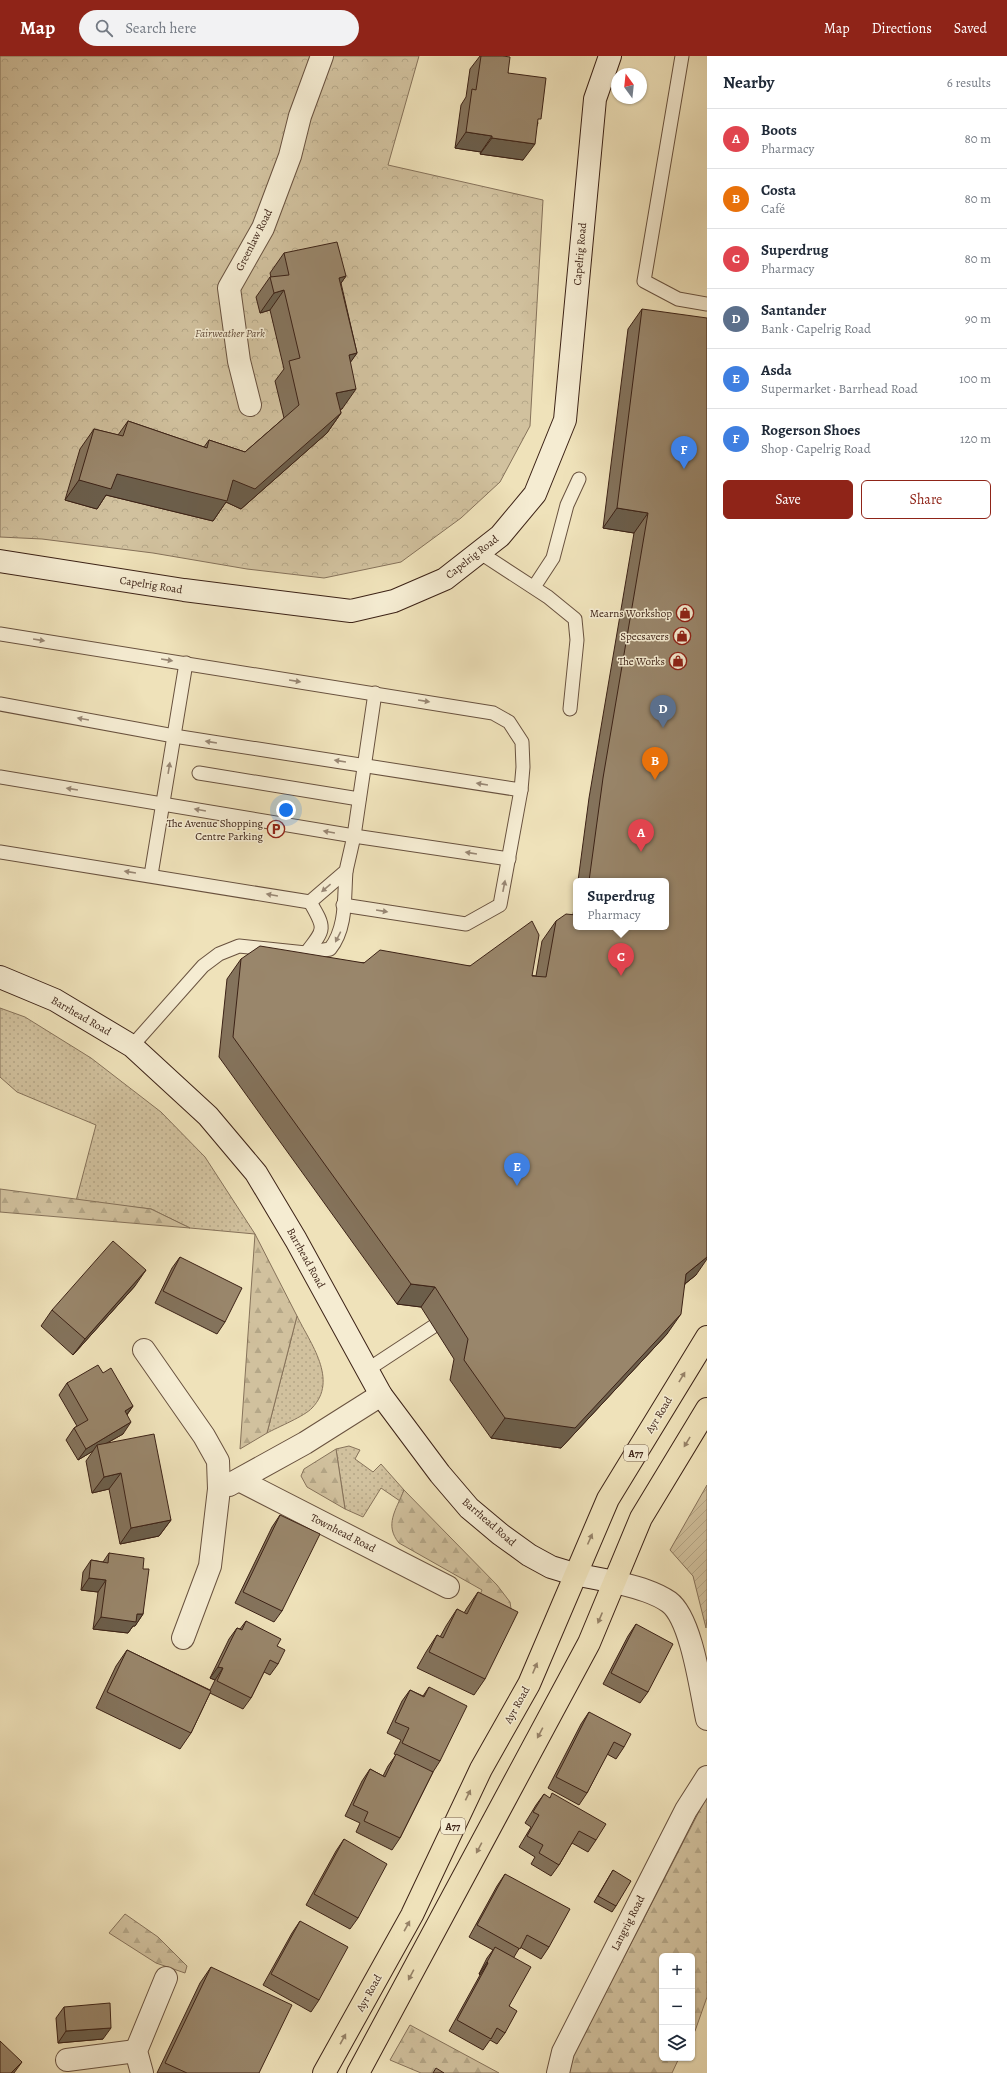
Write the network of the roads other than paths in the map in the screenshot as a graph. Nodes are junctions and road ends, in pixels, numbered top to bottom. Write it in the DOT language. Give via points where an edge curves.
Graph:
graph roads {
  1 [pos="322,56"];
  2 [pos="610,56"];
  3 [pos="682,56"];
  4 [pos="707,304"];
  5 [pos="250,405"];
  6 [pos="579,479"];
  7 [pos="479,552"];
  8 [pos="0,561"];
  9 [pos="534,587"];
  10 [pos="0,634"];
  11 [pos="186,663"];
  12 [pos="375,693"];
  13 [pos="0,704"];
  14 [pos="570,709"];
  15 [pos="174,736"];
  16 [pos="365,765"];
  17 [pos="199,773"];
  18 [pos="0,777"];
  19 [pos="520,790"];
  20 [pos="359,799"];
  21 [pos="164,804"];
  22 [pos="354,836"];
  23 [pos="0,852"];
  24 [pos="509,859"];
  25 [pos="346,871"];
  26 [pos="151,875"];
  27 [pos="310,902"];
  28 [pos="343,905"];
  29 [pos="306,953"];
  30 [pos="0,977"];
  31 [pos="132,1046"];
  32 [pos="434,1326"];
  33 [pos="707,1337"];
  34 [pos="144,1350"];
  35 [pos="367,1370"];
  36 [pos="381,1395"];
  37 [pos="707,1409"];
  38 [pos="239,1480"];
  39 [pos="219,1489"];
  40 [pos="574,1574"];
  41 [pos="615,1582"];
  42 [pos="448,1587"];
  43 [pos="183,1638"];
  44 [pos="707,1719"];
  45 [pos="707,1777"];
  46 [pos="166,1978"];
  47 [pos="136,2051"];
  48 [pos="67,2060"];
  49 [pos="142,2073"];
  50 [pos="324,2073"];
  51 [pos="358,2073"];
  52 [pos="558,2073"];
  1 -- 5 [label="street, Greenlaw Road" via="300,116 290,156 263,228 229,288 238,361"];
  2 -- 7 [label="street, Capelrig Road" via="595,99 565,420 534,494 500,536"];
  3 -- 4 [label="lane" via="644,281 678,299"];
  6 -- 9 [label="lane" via="567,505 553,558"];
  7 -- 8 [label="street, Capelrig Road" via="445,579 394,601 351,611 184,590"];
  7 -- 9 [label="lane"];
  9 -- 14 [label="lane" via="575,619 578,640"];
  10 -- 11 [label="lane, one-way"];
  11 -- 12 [label="lane, one-way"];
  11 -- 15 [label="lane"];
  12 -- 16 [label="lane"];
  12 -- 19 [label="lane, one-way" via="493,713 509,722 522,742 523,767"];
  15 -- 13 [label="lane, one-way"];
  16 -- 15 [label="lane, one-way"];
  21 -- 15 [label="lane, one-way"];
  19 -- 16 [label="lane, one-way"];
  16 -- 20 [label="lane"];
  17 -- 20 [label="lane"];
  21 -- 18 [label="lane, one-way"];
  19 -- 24 [label="lane"];
  20 -- 22 [label="lane"];
  22 -- 21 [label="lane, one-way"];
  21 -- 26 [label="lane"];
  24 -- 22 [label="lane, one-way"];
  22 -- 25 [label="lane"];
  26 -- 23 [label="lane, one-way"];
  28 -- 24 [label="lane, one-way" via="466,924 500,905"];
  25 -- 27 [label="lane, one-way"];
  25 -- 28 [label="lane"];
  27 -- 26 [label="lane, one-way"];
  27 -- 29 [label="lane" via="322,922 320,936"];
  28 -- 29 [label="lane, one-way" via="341,931 337,940 330,949"];
  29 -- 31 [label="lane" via="239,946 219,954 203,966"];
  30 -- 31 [label="street, Barrhead Road" via="55,1000"];
  31 -- 35 [label="street, Barrhead Road" via="208,1116 256,1173"];
  32 -- 35 [label="lane"];
  40 -- 33 [label="main road, Ayr Road / A77, one-way" via="608,1499"];
  34 -- 39 [label="street" via="204,1436 218,1461"];
  35 -- 36 [label="street, Barrhead Road"];
  36 -- 38 [label="street" via="305,1443"];
  36 -- 40 [label="street, Barrhead Road" via="469,1508 529,1555 551,1567"];
  37 -- 41 [label="main road, one-way" via="641,1518"];
  38 -- 39 [label="street"];
  38 -- 42 [label="street, Townhead Road"];
  39 -- 43 [label="street" via="210,1566"];
  40 -- 41 [label="street, Barrhead Road"];
  50 -- 40 [label="main road, Ayr Road / A77, one-way" via="412,1915 481,1769 529,1684"];
  41 -- 44 [label="street" via="654,1593 671,1603 681,1616 691,1642"];
  41 -- 51 [label="main road, one-way" via="589,1643"];
  45 -- 52 [label="street, Langrig Road" via="686,1810 563,2052"];
  46 -- 47 [label="street"];
  47 -- 48 [label="street"];
  47 -- 49 [label="street"];
}
